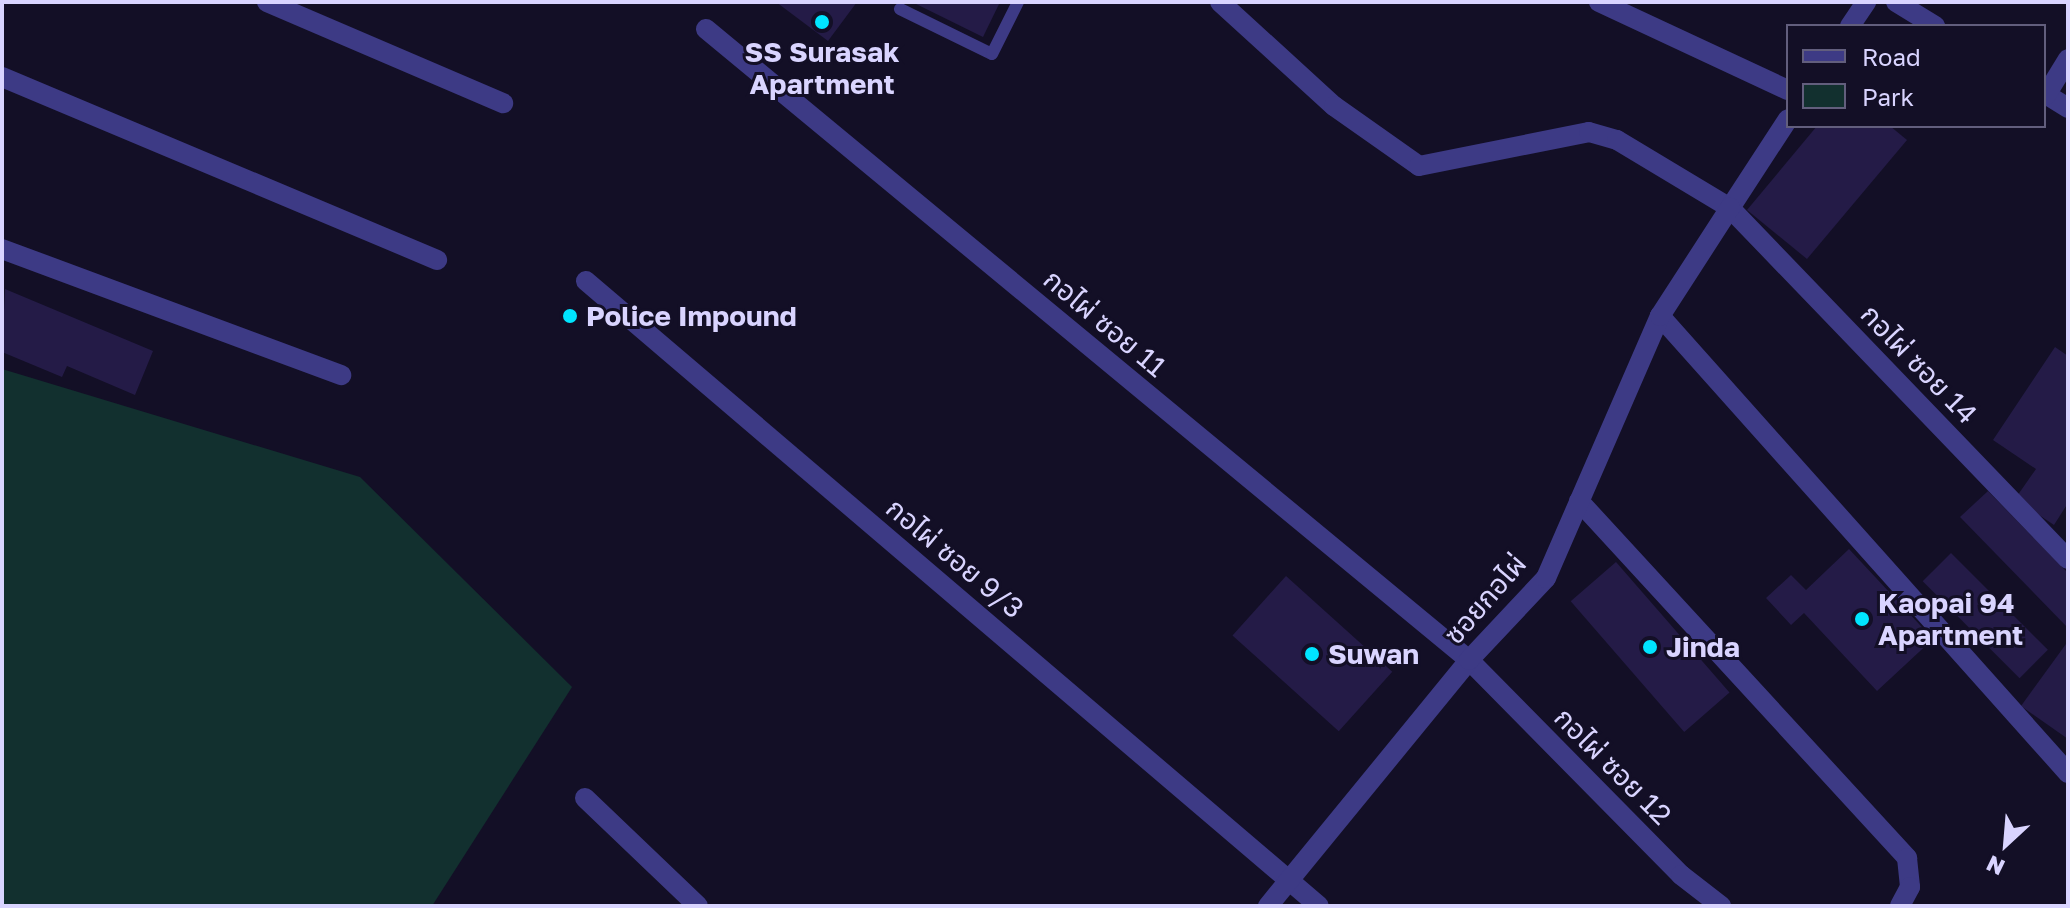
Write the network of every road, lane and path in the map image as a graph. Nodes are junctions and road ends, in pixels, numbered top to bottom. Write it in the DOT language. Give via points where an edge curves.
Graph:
graph roads {
  1 [pos="267,2"];
  2 [pos="1018,2"];
  3 [pos="1220,2"];
  4 [pos="1599,2"];
  5 [pos="1866,2"];
  6 [pos="1896,2"];
  7 [pos="900,9"];
  8 [pos="1851,24"];
  9 [pos="1932,24"];
  10 [pos="706,29"];
  11 [pos="2068,59"];
  12 [pos="2,77"];
  13 [pos="1786,89"];
  14 [pos="2046,92"];
  15 [pos="2046,95"];
  16 [pos="503,103"];
  17 [pos="2068,108"];
  18 [pos="1786,122"];
  19 [pos="1730,208"];
  20 [pos="2,249"];
  21 [pos="437,260"];
  22 [pos="586,281"];
  23 [pos="1660,316"];
  24 [pos="341,375"];
  25 [pos="1579,501"];
  26 [pos="2068,559"];
  27 [pos="1469,660"];
  28 [pos="2068,773"];
  29 [pos="585,798"];
  30 [pos="1288,878"];
  31 [pos="698,906"];
  32 [pos="1268,906"];
  33 [pos="1319,906"];
  34 [pos="1721,906"];
  35 [pos="1900,906"];
  1 -- 16 [label="street"];
  2 -- 7 [label="lane" via="992,54"];
  3 -- 19 [label="street, กอไผ่ ซอย 14" via="1334,106 1419,166 1589,132 1617,140"];
  4 -- 13 [label="street"];
  5 -- 8 [label="street"];
  6 -- 9 [label="street"];
  10 -- 27 [label="street, กอไผ่ ซอย 11"];
  11 -- 14 [label="street"];
  12 -- 21 [label="street"];
  15 -- 17 [label="street"];
  18 -- 19 [label="street, ซอยกอไผ่"];
  19 -- 23 [label="street, ซอยกอไผ่"];
  19 -- 26 [label="street, กอไผ่ ซอย 14"];
  20 -- 24 [label="street"];
  22 -- 30 [label="street, กอไผ่ ซอย 9/3"];
  23 -- 25 [label="street, ซอยกอไผ่"];
  23 -- 28 [label="street"];
  25 -- 27 [label="street, ซอยกอไผ่" via="1546,578"];
  25 -- 35 [label="street" via="1907,858 1910,887"];
  27 -- 30 [label="street, ซอยกอไผ่"];
  27 -- 34 [label="street, กอไผ่ ซอย 12" via="1681,875"];
  29 -- 31 [label="street"];
  30 -- 32 [label="street, ซอยกอไผ่"];
  30 -- 33 [label="street, กอไผ่ ซอย 9/3"];
}
